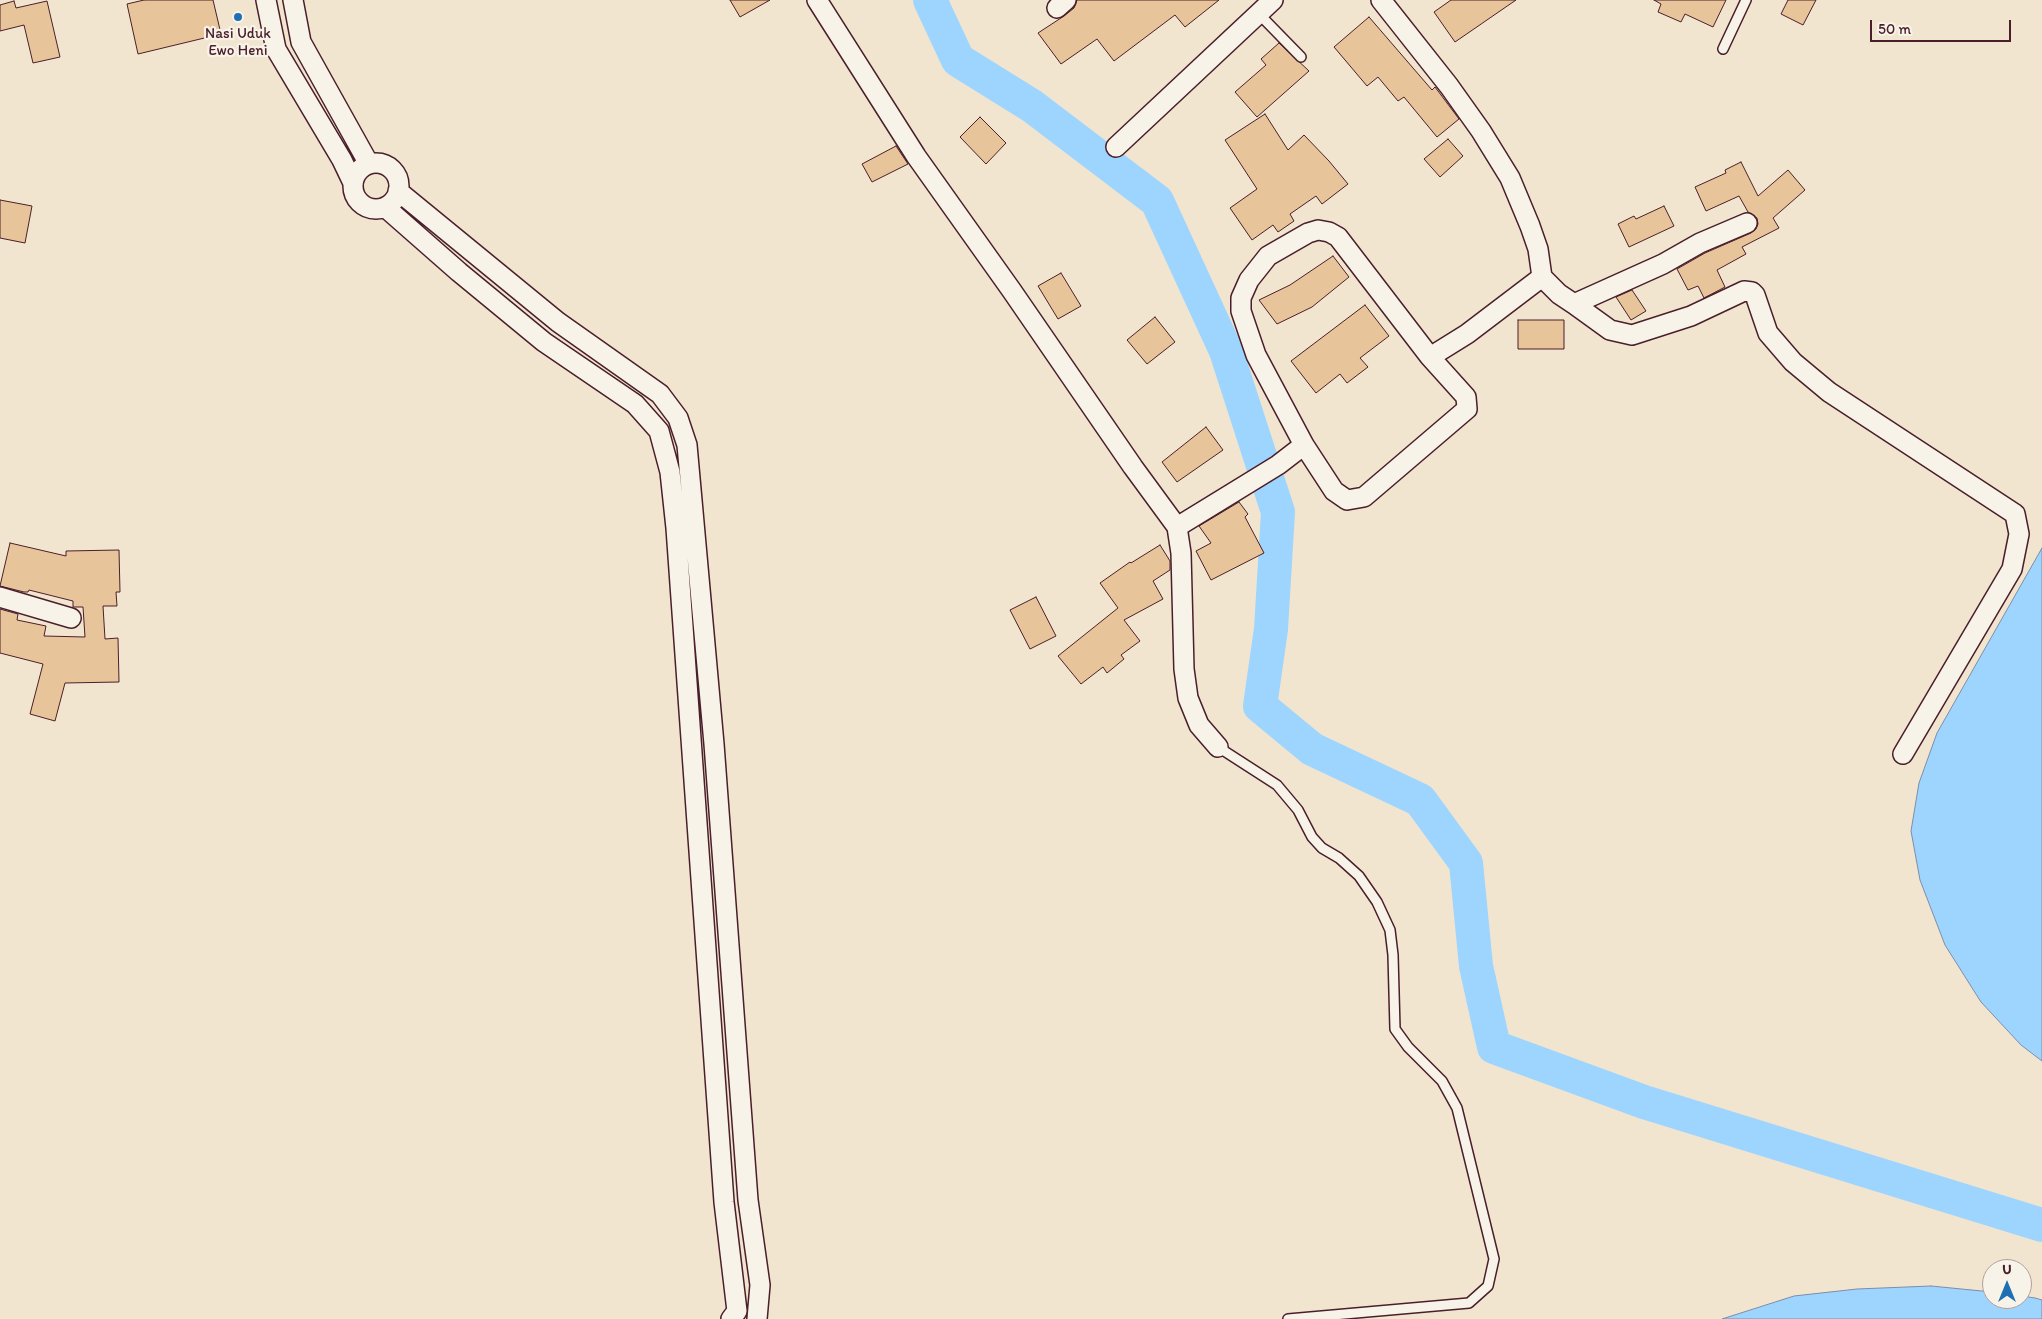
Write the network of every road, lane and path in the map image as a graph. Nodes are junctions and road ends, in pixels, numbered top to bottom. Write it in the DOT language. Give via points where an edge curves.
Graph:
graph roads {
  1 [pos="266,0"];
  2 [pos="293,0"];
  3 [pos="817,0"];
  4 [pos="1272,0"];
  5 [pos="1381,0"];
  6 [pos="1746,0"];
  7 [pos="1258,13"];
  8 [pos="1723,49"];
  9 [pos="1301,58"];
  10 [pos="1116,147"];
  11 [pos="369,164"];
  12 [pos="353,183"];
  13 [pos="398,191"];
  14 [pos="385,207"];
  15 [pos="1747,223"];
  16 [pos="1542,277"];
  17 [pos="1574,304"];
  18 [pos="558,322"];
  19 [pos="544,342"];
  20 [pos="1430,357"];
  21 [pos="1304,445"];
  22 [pos="1177,527"];
  23 [pos="0,597"];
  24 [pos="71,618"];
  25 [pos="692,744"];
  26 [pos="714,744"];
  27 [pos="1218,747"];
  28 [pos="1903,754"];
  29 [pos="748,1200"];
  30 [pos="724,1202"];
  31 [pos="744,1317"];
  32 [pos="1288,1319"];
  1 -- 12 [label="street" via="276,49"];
  2 -- 11 [label="street" via="301,42"];
  3 -- 22 [label="street" via="916,156"];
  4 -- 7 [label="street"];
  5 -- 16 [label="street" via="1449,86 1510,178 1538,249"];
  6 -- 8 [label="lane"];
  7 -- 9 [label="lane"];
  7 -- 10 [label="street"];
  11 -- 12 [label="street" via="356,175"];
  11 -- 13 [label="street" via="385,165 391,169 399,183"];
  12 -- 14 [label="street" via="353,191 362,204 376,209"];
  13 -- 14 [label="street" via="396,198"];
  13 -- 18 [label="street"];
  14 -- 19 [label="street"];
  15 -- 17 [label="street"];
  16 -- 17 [label="street"];
  16 -- 20 [label="street" via="1467,334"];
  17 -- 28 [label="street" via="1610,330 1632,335 1691,316 1744,291 1752,292 1768,333 1794,362 1829,392 2015,514 2019,534 2012,569"];
  18 -- 19 [label="street"];
  18 -- 26 [label="street" via="660,394 678,418 687,446"];
  19 -- 25 [label="street" via="635,404 659,431 670,472 676,528"];
  20 -- 21 [label="street" via="1466,397 1467,409 1364,497 1347,500 1334,491"];
  20 -- 21 [label="street" via="1338,237 1318,230 1268,256 1249,280 1241,298 1241,311 1256,356"];
  21 -- 22 [label="street" via="1278,465"];
  22 -- 27 [label="street" via="1188,698 1199,725"];
  23 -- 24 [label="street"];
  25 -- 26 [label="street"];
  25 -- 30 [label="street"];
  26 -- 29 [label="street"];
  27 -- 32 [label="lane" via="1277,785 1298,810 1312,837 1359,876 1377,902 1390,930 1395,1029 1442,1081 1457,1108 1494,1259 1488,1286 1469,1303"];
  29 -- 30 [label="street"];
  29 -- 31 [label="street" via="760,1285"];
  30 -- 31 [label="street"];
}
